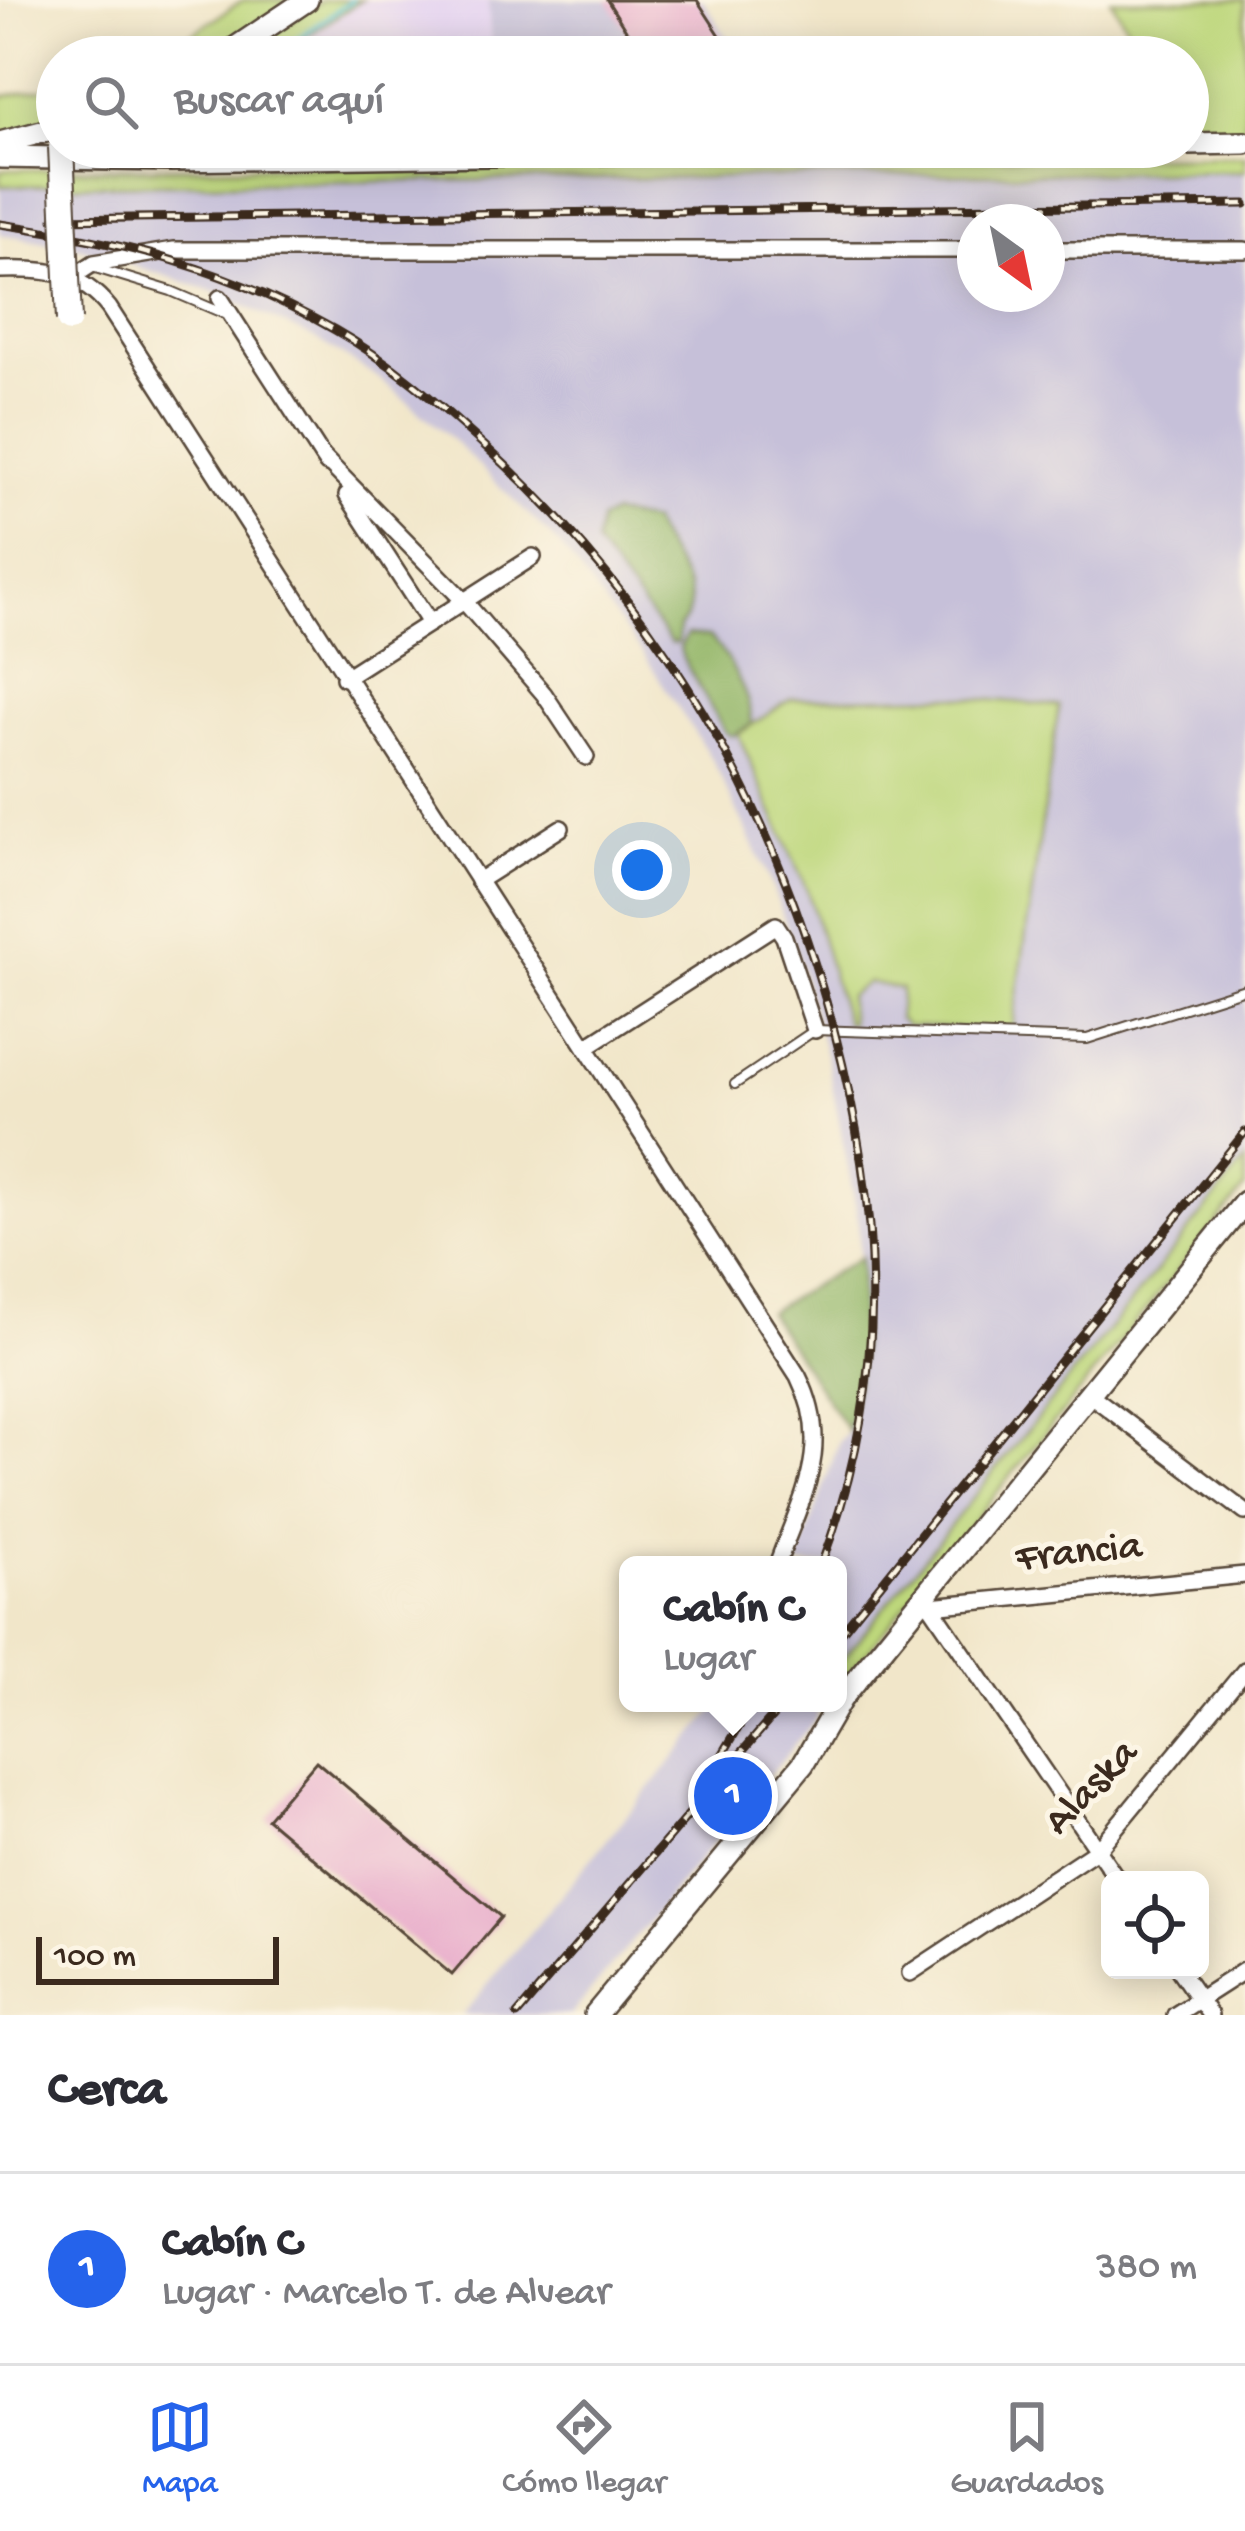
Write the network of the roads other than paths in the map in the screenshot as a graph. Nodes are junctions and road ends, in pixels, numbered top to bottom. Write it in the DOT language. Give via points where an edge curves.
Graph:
graph roads {
  1 [pos="307,0"];
  2 [pos="253,36"];
  3 [pos="36,134"];
  4 [pos="0,143"];
  5 [pos="1245,143"];
  6 [pos="1209,144"];
  7 [pos="0,157"];
  8 [pos="36,157"];
  9 [pos="62,168"];
  10 [pos="957,250"];
  11 [pos="1065,250"];
  12 [pos="1245,250"];
  13 [pos="0,270"];
  14 [pos="79,272"];
  15 [pos="220,298"];
  16 [pos="232,317"];
  17 [pos="69,320"];
  18 [pos="322,457"];
  19 [pos="533,557"];
  20 [pos="464,601"];
  21 [pos="430,623"];
  22 [pos="344,678"];
  23 [pos="586,757"];
  24 [pos="561,828"];
  25 [pos="478,881"];
  26 [pos="1245,989"];
  27 [pos="814,1030"];
  28 [pos="586,1047"];
  29 [pos="735,1084"];
  30 [pos="1245,1202"];
  31 [pos="1088,1394"];
  32 [pos="1245,1512"];
  33 [pos="780,1556"];
  34 [pos="1245,1575"];
  35 [pos="927,1602"];
  36 [pos="1245,1670"];
  37 [pos="847,1691"];
  38 [pos="833,1712"];
  39 [pos="1097,1849"];
  40 [pos="1112,1871"];
  41 [pos="1245,1970"];
  42 [pos="910,1972"];
  43 [pos="1185,1979"];
  44 [pos="1199,1999"];
  45 [pos="595,2015"];
  46 [pos="1175,2015"];
  47 [pos="1210,2015"];
  1 -- 2 [label="main road"];
  3 -- 4 [label="main road"];
  5 -- 6 [label="main road"];
  7 -- 8 [label="main road"];
  9 -- 17 [label="main road, bridge"];
  10 -- 14 [label="street" via="174,250"];
  11 -- 12 [label="street"];
  13 -- 14 [label="street"];
  14 -- 16 [label="lane" via="118,274"];
  14 -- 22 [label="street"];
  15 -- 16 [label="street"];
  16 -- 18 [label="street"];
  18 -- 20 [label="street"];
  18 -- 21 [label="street"];
  19 -- 20 [label="street"];
  20 -- 21 [label="street"];
  20 -- 23 [label="street"];
  21 -- 22 [label="street"];
  22 -- 25 [label="street"];
  24 -- 25 [label="street"];
  25 -- 28 [label="street"];
  26 -- 27 [label="lane" via="1087,1039"];
  27 -- 28 [label="street" via="776,925"];
  27 -- 29 [label="lane"];
  28 -- 33 [label="street" via="809,1399 815,1454"];
  30 -- 31 [label="main road"];
  31 -- 32 [label="street"];
  31 -- 35 [label="main road"];
  34 -- 35 [label="street, Francia"];
  35 -- 37 [label="main road"];
  35 -- 39 [label="street"];
  36 -- 39 [label="street, Alaska"];
  38 -- 45 [label="main road" via="803,1764"];
  39 -- 40 [label="street"];
  39 -- 42 [label="street, Alaska"];
  41 -- 44 [label="street"];
  43 -- 44 [label="street"];
  44 -- 46 [label="street"];
  44 -- 47 [label="street"];
}
